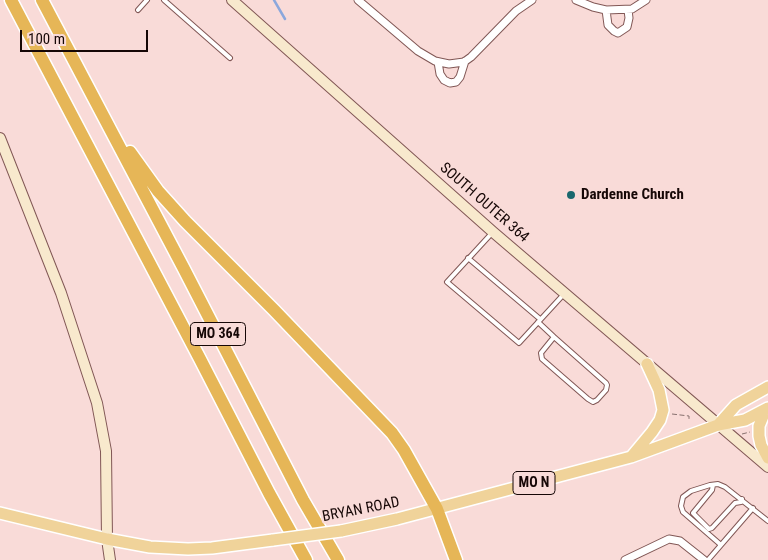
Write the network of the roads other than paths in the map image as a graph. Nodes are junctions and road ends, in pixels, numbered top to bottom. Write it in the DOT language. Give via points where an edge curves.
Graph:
graph roads {
  1 [pos="11,0"];
  2 [pos="42,0"];
  3 [pos="147,0"];
  4 [pos="164,0"];
  5 [pos="232,0"];
  6 [pos="358,0"];
  7 [pos="532,0"];
  8 [pos="576,0"];
  9 [pos="646,0"];
  10 [pos="138,10"];
  11 [pos="606,10"];
  12 [pos="628,10"];
  13 [pos="230,58"];
  14 [pos="465,61"];
  15 [pos="438,62"];
  16 [pos="99,107"];
  17 [pos="0,138"];
  18 [pos="493,232"];
  19 [pos="468,258"];
  20 [pos="564,293"];
  21 [pos="539,321"];
  22 [pos="554,337"];
  23 [pos="647,364"];
  24 [pos="768,386"];
  25 [pos="767,408"];
  26 [pos="718,425"];
  27 [pos="630,457"];
  28 [pos="768,458"];
  29 [pos="768,468"];
  30 [pos="713,485"];
  31 [pos="269,493"];
  32 [pos="742,499"];
  33 [pos="753,508"];
  34 [pos="437,509"];
  35 [pos="0,513"];
  36 [pos="768,521"];
  37 [pos="107,539"];
  38 [pos="721,545"];
  39 [pos="102,560"];
  40 [pos="110,560"];
  41 [pos="297,560"];
  42 [pos="306,560"];
  43 [pos="338,560"];
  44 [pos="456,560"];
  45 [pos="625,560"];
  46 [pos="704,560"];
  47 [pos="708,560"];
  1 -- 31 [label="highway, MO 364"];
  2 -- 16 [label="highway, MO 364"];
  3 -- 10 [label="lane"];
  4 -- 13 [label="lane"];
  5 -- 18 [label="street, SOUTH OUTER 364"];
  6 -- 15 [label="street" via="418,51"];
  7 -- 14 [label="street" via="516,11"];
  8 -- 11 [label="street"];
  9 -- 12 [label="street"];
  11 -- 12 [label="street"];
  11 -- 12 [label="street" via="608,25 618,33 627,28"];
  14 -- 15 [label="street"];
  14 -- 15 [label="street" via="460,77 450,83 440,74"];
  16 -- 34 [label="highway" via="172,207 392,433"];
  16 -- 43 [label="highway, MO 364" via="303,500"];
  17 -- 37 [label="street" via="61,293 98,403 106,451"];
  18 -- 19 [label="lane"];
  18 -- 20 [label="street, SOUTH OUTER 364"];
  19 -- 21 [label="lane"];
  19 -- 21 [label="lane" via="447,282 519,343"];
  20 -- 21 [label="lane"];
  20 -- 23 [label="street, SOUTH OUTER 364"];
  21 -- 22 [label="lane"];
  22 -- 22 [label="lane" via="606,382 606,390 597,400 588,399 542,359 541,353"];
  23 -- 26 [label="street, SOUTH OUTER 364"];
  23 -- 27 [label="main road" via="659,390 663,410 652,432"];
  24 -- 26 [label="main road" via="736,405"];
  25 -- 26 [label="main road, BRYAN ROAD" via="745,420"];
  25 -- 28 [label="main road" via="759,426 759,436"];
  26 -- 27 [label="main road, BRYAN ROAD / MO N"];
  26 -- 29 [label="street, SOUTH OUTER 364"];
  27 -- 34 [label="main road, BRYAN ROAD / MO N"];
  30 -- 32 [label="lane" via="725,487"];
  30 -- 32 [label="lane" via="693,513 709,529"];
  30 -- 38 [label="lane" via="691,491 683,497 681,506 683,512"];
  31 -- 41 [label="highway"];
  31 -- 42 [label="highway, MO 364"];
  32 -- 33 [label="lane"];
  33 -- 36 [label="lane"];
  33 -- 38 [label="lane"];
  34 -- 37 [label="main road, BRYAN ROAD / MO N, bridge" via="341,531 212,548 150,547"];
  34 -- 44 [label="highway"];
  35 -- 37 [label="main road, BRYAN ROAD"];
  37 -- 39 [label="street"];
  37 -- 40 [label="street"];
  38 -- 47 [label="lane"];
  45 -- 46 [label="street" via="669,539 680,541"];
}
